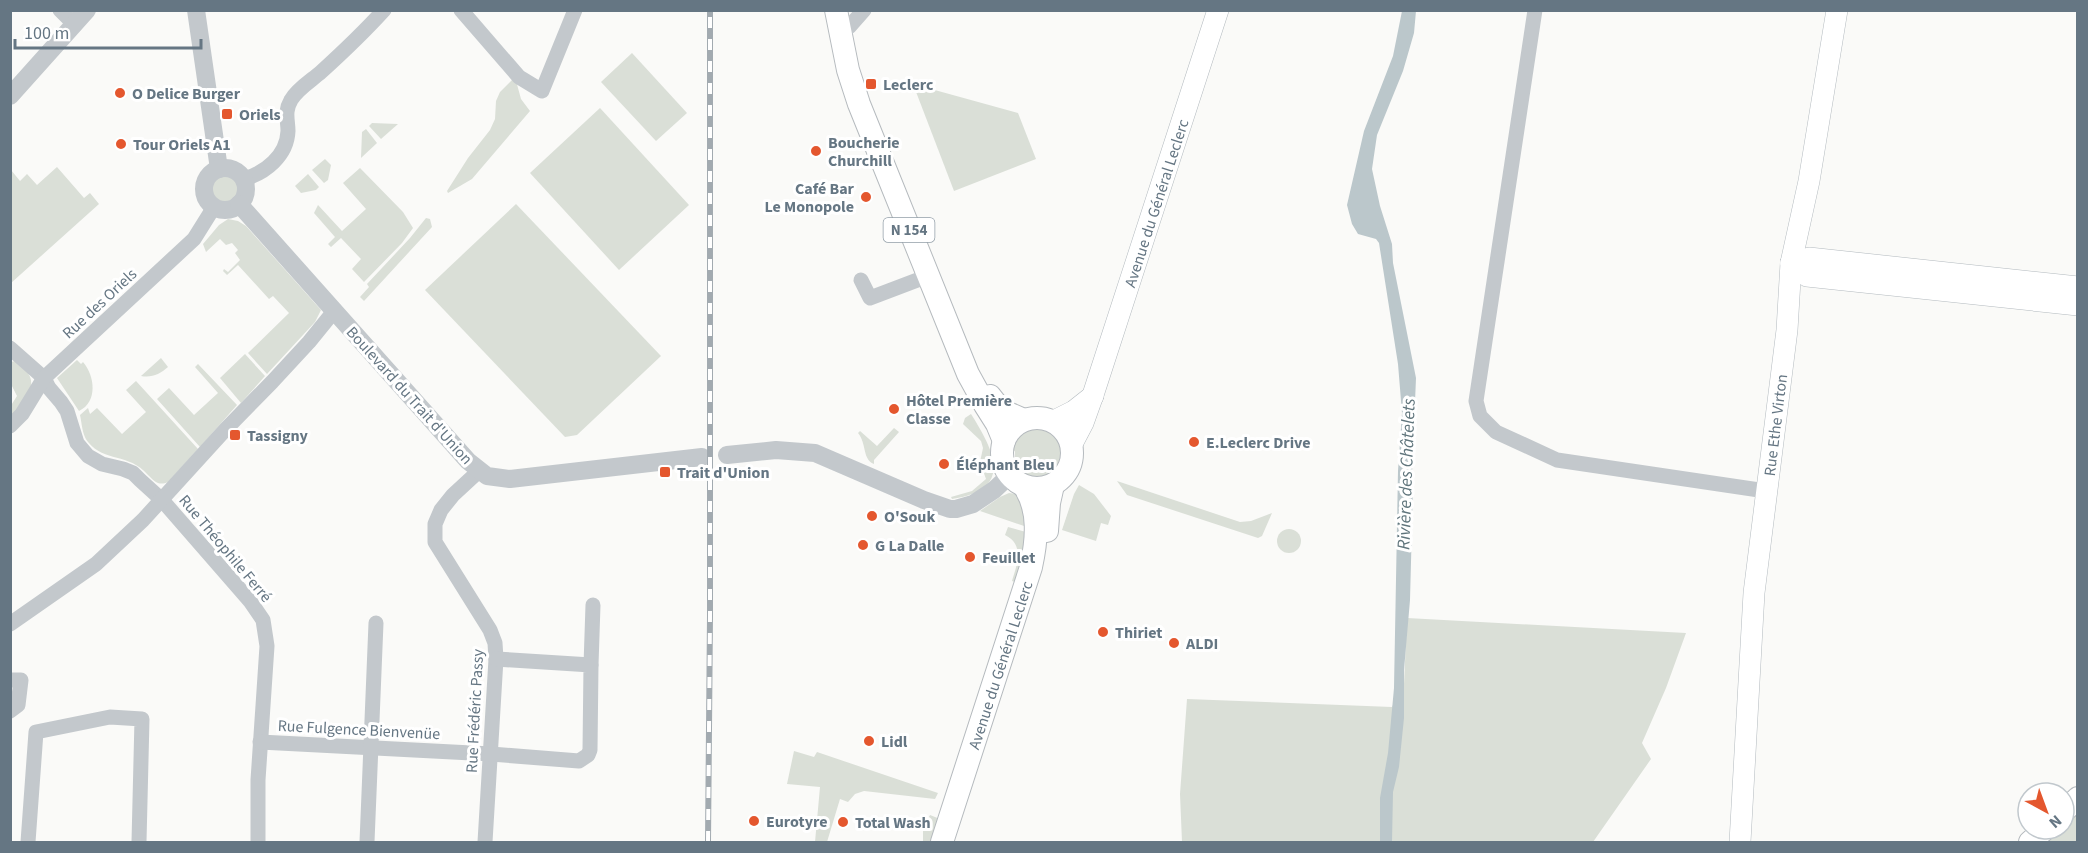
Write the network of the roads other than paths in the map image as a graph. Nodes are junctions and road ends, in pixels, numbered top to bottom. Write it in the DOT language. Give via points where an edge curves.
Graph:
graph roads {
  1 [pos="60,10"];
  2 [pos="87,10"];
  3 [pos="196,10"];
  4 [pos="384,10"];
  5 [pos="461,10"];
  6 [pos="574,10"];
  7 [pos="1218,10"];
  8 [pos="1535,10"];
  9 [pos="1837,10"];
  10 [pos="849,15"];
  11 [pos="75,25"];
  12 [pos="10,96"];
  13 [pos="219,169"];
  14 [pos="244,179"];
  15 [pos="240,204"];
  16 [pos="214,207"];
  17 [pos="1803,266"];
  18 [pos="928,276"];
  19 [pos="861,280"];
  20 [pos="2078,287"];
  21 [pos="2078,305"];
  22 [pos="335,310"];
  23 [pos="10,348"];
  24 [pos="44,378"];
  25 [pos="1093,396"];
  26 [pos="1024,420"];
  27 [pos="1054,422"];
  28 [pos="10,426"];
  29 [pos="1004,441"];
  30 [pos="1072,444"];
  31 [pos="727,455"];
  32 [pos="702,457"];
  33 [pos="479,471"];
  34 [pos="1017,481"];
  35 [pos="1053,485"];
  36 [pos="1766,491"];
  37 [pos="162,500"];
  38 [pos="593,605"];
  39 [pos="376,623"];
  40 [pos="10,624"];
  41 [pos="496,658"];
  42 [pos="591,665"];
  43 [pos="10,680"];
  44 [pos="10,711"];
  45 [pos="260,742"];
  46 [pos="371,748"];
  47 [pos="491,754"];
  48 [pos="28,843"];
  49 [pos="139,843"];
  50 [pos="258,843"];
  51 [pos="367,843"];
  52 [pos="485,843"];
  53 [pos="942,843"];
  54 [pos="952,843"];
  55 [pos="1740,843"];
  1 -- 11 [label="street"];
  2 -- 11 [label="street"];
  3 -- 13 [label="street"];
  4 -- 14 [label="street" via="291,99 285,114 288,132 284,149 257,175"];
  5 -- 6 [label="street" via="519,77 542,91"];
  7 -- 25 [label="main road, Avenue du Général Leclerc"];
  8 -- 36 [label="street" via="1476,401 1480,416 1496,432 1557,460"];
  9 -- 17 [label="main road, Rue Ethe Virton" via="1809,181"];
  10 -- 18 [label="main road, N 154" via="848,70"];
  10 -- 26 [label="main road, N 154" via="857,68 872,112 973,363 998,407"];
  11 -- 12 [label="street"];
  13 -- 14 [label="street" via="234,170"];
  13 -- 16 [label="street" via="208,177 204,190"];
  14 -- 15 [label="street" via="245,195"];
  15 -- 16 [label="street" via="227,210"];
  15 -- 22 [label="street, Boulevard du Trait d'Union"];
  16 -- 24 [label="street, Rue des Oriels" via="194,239"];
  17 -- 20 [label="main road"];
  17 -- 21 [label="main road"];
  17 -- 36 [label="main road, Rue Ethe Virton" via="1787,330"];
  18 -- 19 [label="street" via="870,298"];
  18 -- 29 [label="main road, N 154" via="968,374"];
  22 -- 33 [label="street, Boulevard du Trait d'Union"];
  22 -- 37 [label="street"];
  23 -- 24 [label="street, Rue Théophile Ferré"];
  24 -- 28 [label="street, Rue des Oriels"];
  24 -- 37 [label="street, Rue Théophile Ferré" via="67,411 74,434 88,456 133,473"];
  25 -- 27 [label="main road"];
  25 -- 30 [label="main road, Avenue du Général Leclerc"];
  26 -- 27 [label="main road" via="1039,417"];
  26 -- 29 [label="main road" via="1012,428"];
  27 -- 30 [label="main road"];
  29 -- 34 [label="main road" via="1003,461"];
  30 -- 35 [label="main road" via="1068,471"];
  31 -- 34 [label="street" via="776,450 815,453 950,509 965,507"];
  32 -- 33 [label="street, Boulevard du Trait d'Union" via="510,479 494,478"];
  33 -- 41 [label="street, Rue Frédéric Passy" via="441,510 435,524 435,542 490,630"];
  34 -- 35 [label="main road" via="1039,488"];
  34 -- 53 [label="main road, Avenue du Général Leclerc" via="1034,507 1031,567"];
  35 -- 54 [label="main road, Avenue du Général Leclerc" via="1041,569"];
  36 -- 55 [label="main road, Rue Ethe Virton" via="1754,593"];
  37 -- 40 [label="street" via="96,564"];
  37 -- 45 [label="street, Rue Théophile Ferré" via="263,620 267,646"];
  38 -- 42 [label="street"];
  39 -- 46 [label="street"];
  41 -- 42 [label="street"];
  41 -- 47 [label="street, Rue Frédéric Passy"];
  42 -- 47 [label="street, Rue Fulgence Bienvenüe" via="588,755 579,761"];
  43 -- 44 [label="street" via="21,681 18,705"];
  45 -- 46 [label="street, Rue Fulgence Bienvenüe"];
  45 -- 50 [label="street, Rue Théophile Ferré"];
  46 -- 47 [label="street, Rue Fulgence Bienvenüe"];
  46 -- 51 [label="street"];
  47 -- 52 [label="street, Rue Frédéric Passy"];
  48 -- 49 [label="street" via="36,732 110,717 142,719"];
}
